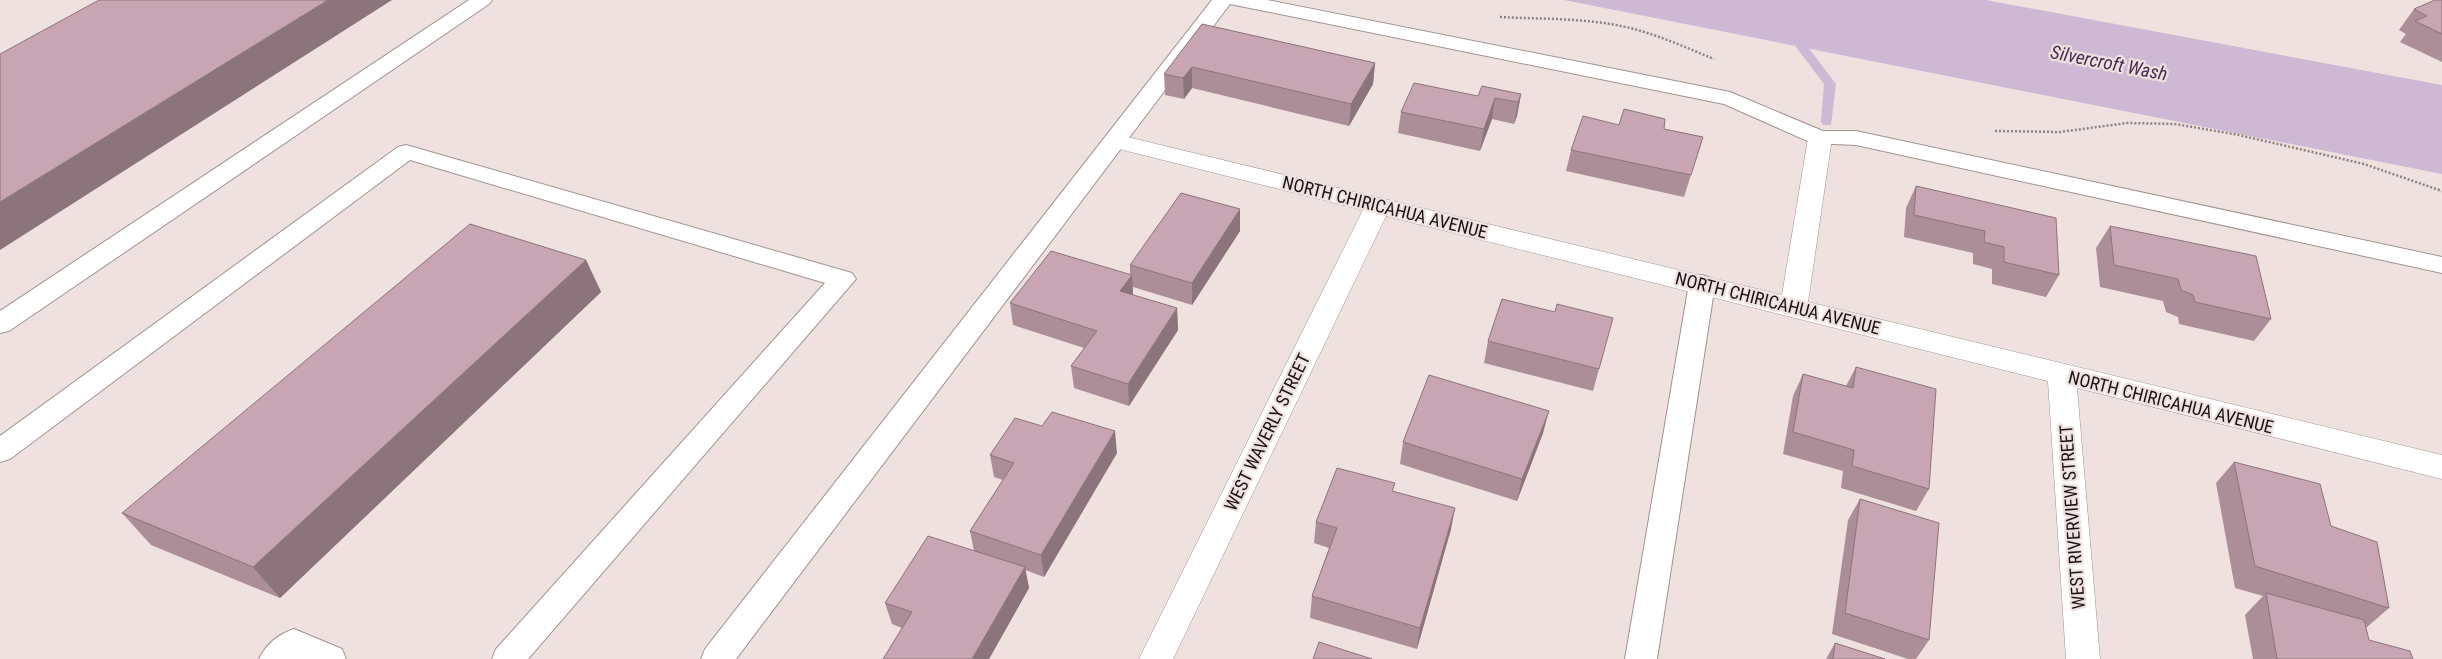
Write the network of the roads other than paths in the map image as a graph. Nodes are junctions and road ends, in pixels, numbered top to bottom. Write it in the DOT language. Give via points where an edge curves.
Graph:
graph roads {
  1 [pos="482,0"];
  2 [pos="1222,0"];
  3 [pos="1236,0"];
  4 [pos="1820,138"];
  5 [pos="1114,141"];
  6 [pos="1378,206"];
  7 [pos="2442,265"];
  8 [pos="1702,284"];
  9 [pos="1794,306"];
  10 [pos="0,324"];
  11 [pos="2062,375"];
  12 [pos="0,451"];
  13 [pos="2442,467"];
  14 [pos="275,659"];
  15 [pos="330,659"];
  16 [pos="508,659"];
  17 [pos="717,659"];
  18 [pos="1156,659"];
  19 [pos="1641,659"];
  20 [pos="2083,659"];
  1 -- 10 [label="lane"];
  2 -- 5 [label="lane"];
  3 -- 4 [label="lane" via="1730,99"];
  4 -- 7 [label="lane" via="1856,138"];
  4 -- 9 [label="street"];
  5 -- 6 [label="street, NORTH CHIRICAHUA AVENUE"];
  5 -- 17 [label="lane"];
  6 -- 8 [label="street, NORTH CHIRICAHUA AVENUE"];
  6 -- 18 [label="street, WEST WAVERLY STREET"];
  8 -- 9 [label="street, NORTH CHIRICAHUA AVENUE"];
  8 -- 19 [label="lane"];
  9 -- 11 [label="street, NORTH CHIRICAHUA AVENUE"];
  11 -- 13 [label="street, NORTH CHIRICAHUA AVENUE"];
  11 -- 20 [label="street, WEST RIVERVIEW STREET"];
  12 -- 16 [label="lane" via="406,152 843,279"];
  14 -- 15 [label="lane" via="294,643"];
}
